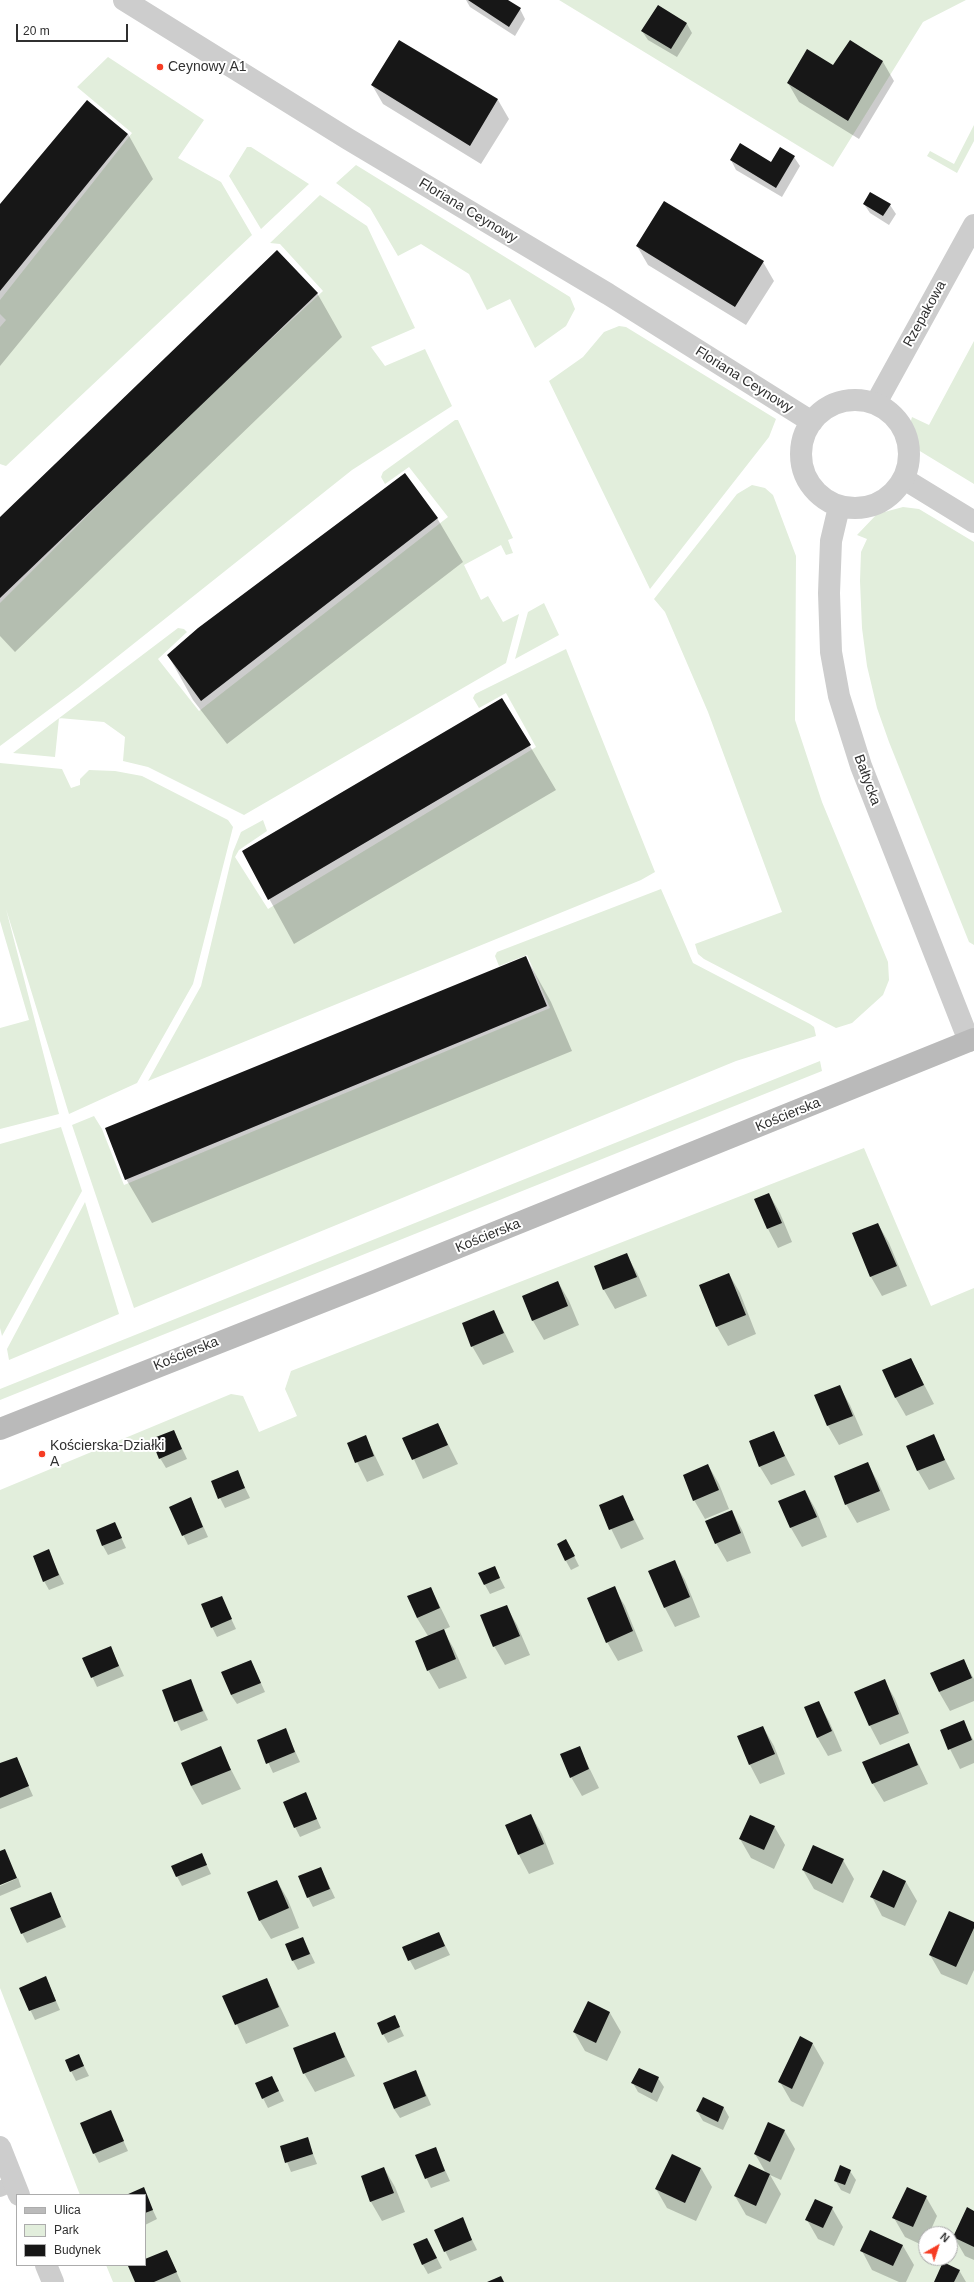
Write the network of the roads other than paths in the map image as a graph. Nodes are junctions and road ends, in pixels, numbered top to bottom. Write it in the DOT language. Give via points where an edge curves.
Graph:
graph roads {
  1 [pos="124,0"];
  2 [pos="974,225"];
  3 [pos="876,403"];
  4 [pos="812,422"];
  5 [pos="904,479"];
  6 [pos="839,507"];
  7 [pos="974,522"];
  8 [pos="972,1044"];
  9 [pos="0,1429"];
  10 [pos="0,2146"];
  11 [pos="11,2189"];
  12 [pos="46,2266"];
  13 [pos="53,2282"];
  1 -- 4 [label="street, Floriana Ceynowy" via="348,139 608,294"];
  2 -- 3 [label="street, Rzepakowa"];
  3 -- 4 [label="street" via="858,399 840,401 824,409"];
  3 -- 5 [label="street" via="892,413 903,427 910,462"];
  4 -- 6 [label="street" via="803,437 800,454 804,471 816,491"];
  5 -- 6 [label="street" via="893,495 877,505 858,509"];
  5 -- 7 [label="street"];
  6 -- 8 [label="street, Bałtycka" via="831,541 828,592 831,652 839,696 861,766"];
  8 -- 9 [label="main road, Kościerska"];
  10 -- 11 [label="street"];
  12 -- 13 [label="street"];
}
